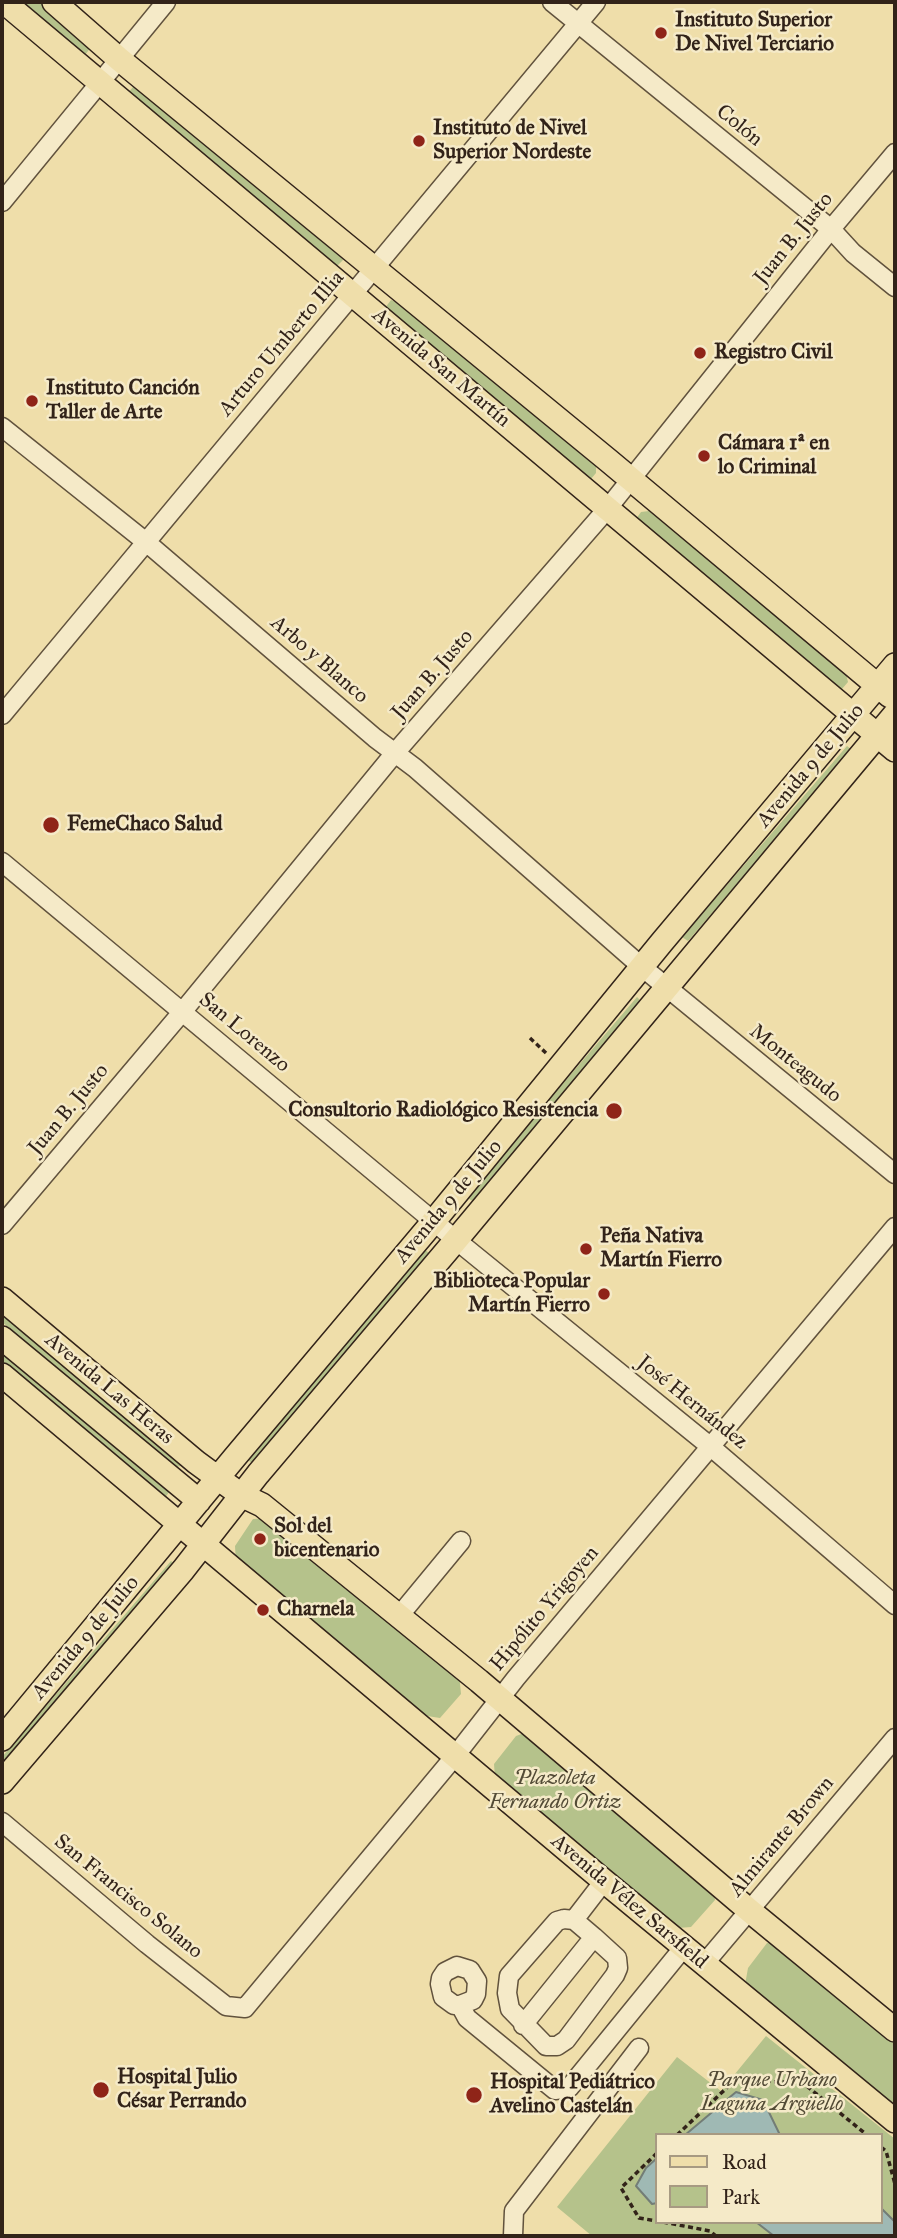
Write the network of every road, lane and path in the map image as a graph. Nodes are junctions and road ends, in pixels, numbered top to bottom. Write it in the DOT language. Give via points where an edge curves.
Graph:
graph roads {
  1 [pos="4,2"];
  2 [pos="54,2"];
  3 [pos="166,2"];
  4 [pos="552,2"];
  5 [pos="596,2"];
  6 [pos="577,23"];
  7 [pos="120,59"];
  8 [pos="101,82"];
  9 [pos="895,153"];
  10 [pos="2,202"];
  11 [pos="831,229"];
  12 [pos="374,270"];
  13 [pos="895,287"];
  14 [pos="352,295"];
  15 [pos="2,427"];
  16 [pos="630,479"];
  17 [pos="608,508"];
  18 [pos="146,542"];
  19 [pos="895,665"];
  20 [pos="887,693"];
  21 [pos="895,714"];
  22 [pos="2,715"];
  23 [pos="854,715"];
  24 [pos="878,735"];
  25 [pos="895,750"];
  26 [pos="394,754"];
  27 [pos="2,862"];
  28 [pos="642,967"];
  29 [pos="667,988"];
  30 [pos="183,1011"];
  31 [pos="530,1038"];
  32 [pos="548,1055"];
  33 [pos="895,1174"];
  34 [pos="434,1221"];
  35 [pos="2,1225"];
  36 [pos="895,1227"];
  37 [pos="456,1241"];
  38 [pos="2,1299"];
  39 [pos="2,1338"];
  40 [pos="2,1376"];
  41 [pos="711,1447"];
  42 [pos="218,1479"];
  43 [pos="241,1495"];
  44 [pos="199,1501"];
  45 [pos="181,1524"];
  46 [pos="461,1541"];
  47 [pos="204,1545"];
  48 [pos="895,1605"];
  49 [pos="399,1616"];
  50 [pos="500,1698"];
  51 [pos="895,1738"];
  52 [pos="2,1739"];
  53 [pos="455,1756"];
  54 [pos="2,1782"];
  55 [pos="2,1822"];
  56 [pos="604,1881"];
  57 [pos="750,1911"];
  58 [pos="574,1920"];
  59 [pos="594,1937"];
  60 [pos="684,1947"];
  61 [pos="704,1964"];
  62 [pos="460,2005"];
  63 [pos="226,2006"];
  64 [pos="523,2025"];
  65 [pos="895,2030"];
  66 [pos="639,2048"];
  67 [pos="569,2088"];
  68 [pos="592,2108"];
  69 [pos="895,2121"];
  70 [pos="679,2133"];
  71 [pos="865,2133"];
  72 [pos="883,2149"];
  73 [pos="656,2154"];
  74 [pos="895,2183"];
  75 [pos="656,2221"];
  76 [pos="673,2224"];
  77 [pos="513,2236"];
  78 [pos="716,2236"];
  1 -- 8 [label="main road, Avenida San Martín"];
  2 -- 7 [label="main road, Avenida San Martín"];
  3 -- 7 [label="street"];
  4 -- 6 [label="street, Colón"];
  5 -- 6 [label="street, Arturo Umberto Illia"];
  6 -- 11 [label="street, Colón"];
  6 -- 12 [label="street, Arturo Umberto Illia"];
  7 -- 8 [label="street"];
  7 -- 12 [label="main road, Avenida San Martín"];
  8 -- 10 [label="street"];
  8 -- 14 [label="main road, Avenida San Martín"];
  9 -- 11 [label="street, Juan B. Justo"];
  11 -- 13 [label="street, Colón"];
  11 -- 16 [label="street, Juan B. Justo"];
  12 -- 14 [label="street, Arturo Umberto Illia"];
  12 -- 16 [label="main road, Avenida San Martín"];
  14 -- 17 [label="main road, Avenida San Martín"];
  14 -- 18 [label="street, Arturo Umberto Illia"];
  15 -- 18 [label="street, Arbo y Blanco"];
  16 -- 17 [label="street, Juan B. Justo"];
  16 -- 20 [label="main road, Avenida San Martín"];
  17 -- 23 [label="main road, Avenida San Martín"];
  17 -- 26 [label="street, Juan B. Justo"];
  18 -- 22 [label="street, Arturo Umberto Illia"];
  18 -- 26 [label="street, Arbo y Blanco"];
  19 -- 20 [label="main road, Avenida 9 de Julio"];
  20 -- 23 [label="main road, Avenida 9 de Julio"];
  21 -- 24 [label="main road, Avenida 9 de Julio"];
  23 -- 24 [label="main road, Avenida San Martín"];
  23 -- 28 [label="main road, Avenida 9 de Julio"];
  24 -- 25 [label="main road, Avenida San Martín"];
  24 -- 29 [label="main road, Avenida 9 de Julio"];
  26 -- 28 [label="street, Arbo y Blanco"];
  26 -- 30 [label="street, Juan B. Justo"];
  27 -- 30 [label="street, San Lorenzo"];
  28 -- 29 [label="street, Arbo y Blanco"];
  28 -- 34 [label="main road, Avenida 9 de Julio"];
  29 -- 33 [label="street, Monteagudo"];
  29 -- 37 [label="main road, Avenida 9 de Julio"];
  30 -- 34 [label="street, San Lorenzo"];
  30 -- 35 [label="street, Juan B. Justo"];
  31 -- 32 [label="path"];
  34 -- 37 [label="street, San Lorenzo"];
  34 -- 42 [label="main road, Avenida 9 de Julio"];
  36 -- 41 [label="street, Hipólito Yrigoyen"];
  37 -- 41 [label="street, José Hernández"];
  37 -- 43 [label="main road, Avenida 9 de Julio"];
  38 -- 42 [label="main road, Avenida Las Heras"];
  39 -- 44 [label="main road, Avenida Las Heras"];
  40 -- 45 [label="main road"];
  41 -- 48 [label="street, José Hernández"];
  41 -- 50 [label="street, Hipólito Yrigoyen"];
  42 -- 43 [label="main road"];
  42 -- 44 [label="main road, Avenida 9 de Julio"];
  43 -- 47 [label="main road, Avenida 9 de Julio"];
  43 -- 49 [label="main road" via="261,1505"];
  44 -- 45 [label="main road, Avenida 9 de Julio"];
  45 -- 47 [label="main road"];
  45 -- 52 [label="main road, Avenida 9 de Julio"];
  46 -- 49 [label="street"];
  47 -- 53 [label="main road, Avenida Vélez Sarsfield"];
  47 -- 54 [label="main road, Avenida 9 de Julio"];
  49 -- 50 [label="main road"];
  50 -- 53 [label="street, Hipólito Yrigoyen"];
  50 -- 57 [label="main road"];
  51 -- 57 [label="street, Almirante Brown"];
  53 -- 56 [label="main road, Avenida Vélez Sarsfield"];
  53 -- 63 [label="street, Hipólito Yrigoyen" via="245,2008"];
  55 -- 63 [label="street, San Francisco Solano"];
  56 -- 58 [label="street"];
  56 -- 60 [label="main road, Avenida Vélez Sarsfield"];
  57 -- 61 [label="street, Almirante Brown"];
  57 -- 65 [label="main road"];
  58 -- 59 [label="street"];
  58 -- 64 [label="street" via="556,1921 509,1976 510,2009"];
  59 -- 64 [label="street"];
  59 -- 64 [label="street" via="617,1958 618,1968 566,2039 557,2046 546,2046"];
  60 -- 61 [label="main road, Avenida Vélez Sarsfield"];
  60 -- 67 [label="street"];
  61 -- 69 [label="main road, Avenida Vélez Sarsfield"];
  62 -- 67 [label="street" via="467,2018 555,2090"];
  66 -- 68 [label="street"];
  67 -- 68 [label="street"];
  68 -- 77 [label="street" via="514,2211"];
  70 -- 71 [label="path" via="735,2080 803,2083"];
  72 -- 74 [label="path"];
  73 -- 75 [label="path" via="621,2188 639,2218"];
  76 -- 78 [label="path"];
}
